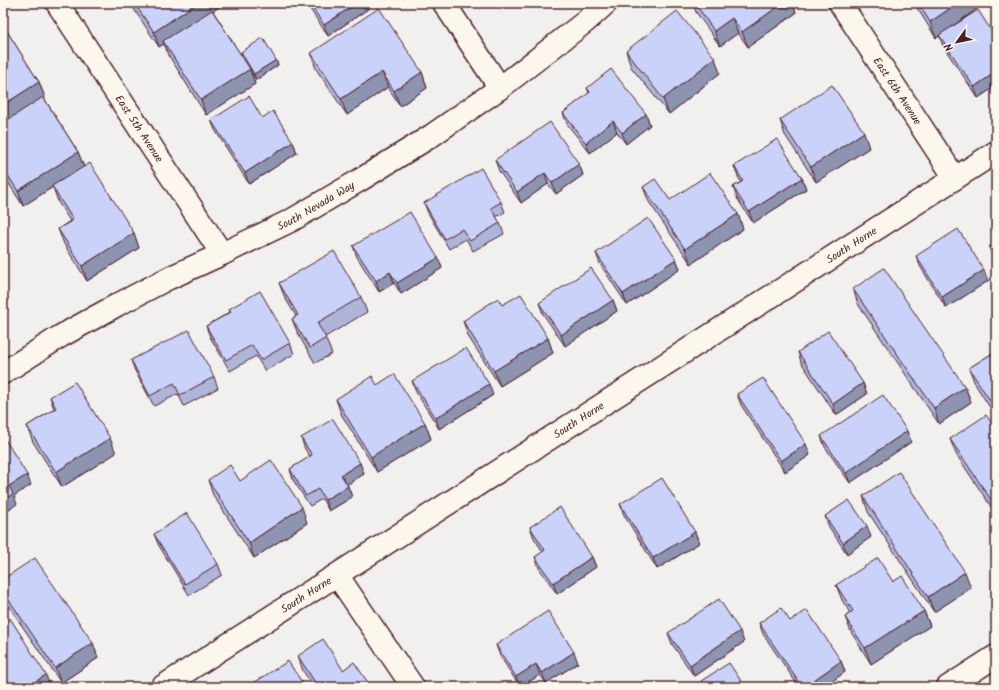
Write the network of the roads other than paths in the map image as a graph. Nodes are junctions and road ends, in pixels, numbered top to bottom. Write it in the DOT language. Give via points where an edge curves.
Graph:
graph roads {
  1 [pos="57,3"];
  2 [pos="444,3"];
  3 [pos="606,3"];
  4 [pos="840,3"];
  5 [pos="500,88"];
  6 [pos="996,152"];
  7 [pos="955,178"];
  8 [pos="222,254"];
  9 [pos="3,373"];
  10 [pos="336,575"];
  11 [pos="996,656"];
  12 [pos="162,687"];
  13 [pos="413,687"];
  14 [pos="948,687"];
  1 -- 8 [label="street, East 5th Avenue"];
  2 -- 5 [label="street"];
  3 -- 5 [label="street, South Nevada Way"];
  4 -- 7 [label="street, East 6th Avenue"];
  5 -- 8 [label="street, South Nevada Way" via="431,136 360,180 292,220"];
  6 -- 7 [label="street, South Horne"];
  7 -- 10 [label="street, South Horne"];
  8 -- 9 [label="street, South Nevada Way" via="117,305 61,336"];
  10 -- 12 [label="street, South Horne"];
  10 -- 13 [label="street"];
  11 -- 14 [label="street"];
}
